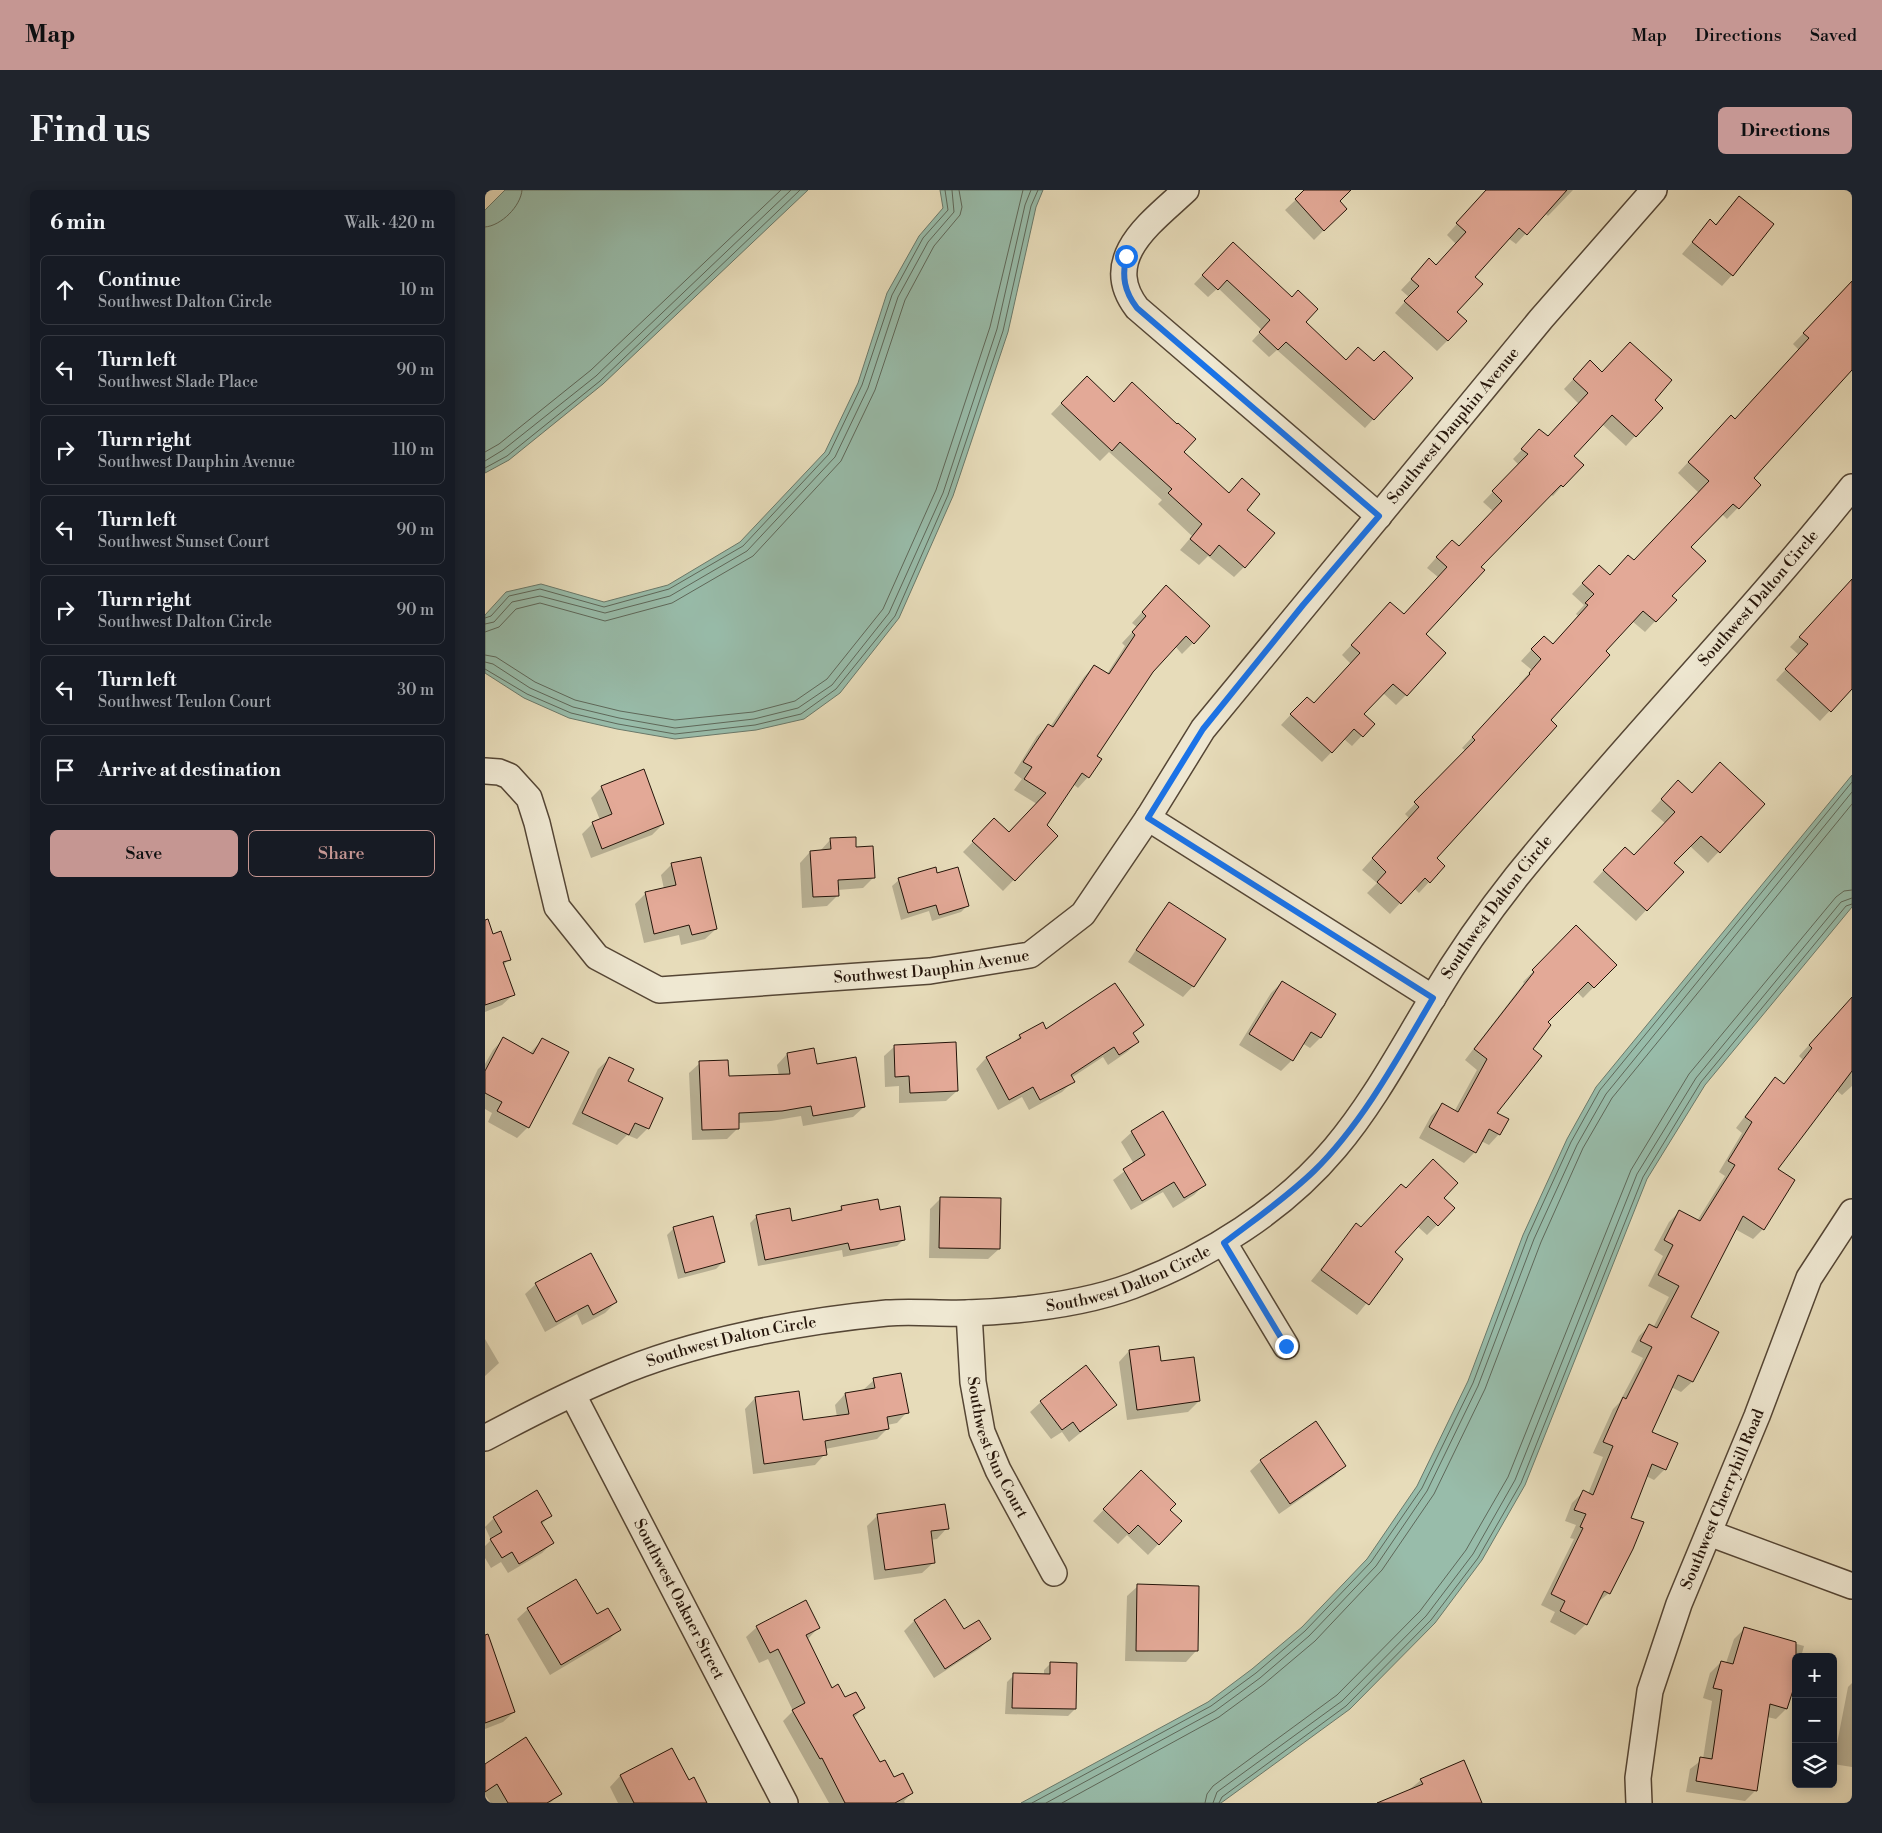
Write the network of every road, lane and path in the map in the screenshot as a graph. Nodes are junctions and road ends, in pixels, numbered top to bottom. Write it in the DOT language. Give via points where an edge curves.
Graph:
graph roads {
  1 [pos="1185,190"];
  2 [pos="1653,190"];
  3 [pos="1852,487"];
  4 [pos="1379,516"];
  5 [pos="485,771"];
  6 [pos="1148,818"];
  7 [pos="1433,998"];
  8 [pos="1852,1212"];
  9 [pos="1224,1243"];
  10 [pos="969,1313"];
  11 [pos="1286,1346"];
  12 [pos="573,1395"];
  13 [pos="485,1438"];
  14 [pos="1709,1532"];
  15 [pos="1054,1573"];
  16 [pos="1852,1586"];
  17 [pos="785,1803"];
  18 [pos="1639,1803"];
  1 -- 4 [label="street" via="1131,245 1123,268 1128,296 1137,308"];
  2 -- 4 [label="street, Southwest Dauphin Avenue" via="1541,319"];
  3 -- 7 [label="street, Southwest Dalton Circle" via="1739,622 1629,742 1522,871 1478,928"];
  4 -- 6 [label="street, Southwest Dauphin Avenue" via="1203,729"];
  5 -- 6 [label="street, Southwest Dauphin Avenue" via="509,776 529,798 557,907 597,957 659,990 930,971 1030,955 1083,914"];
  6 -- 7 [label="street"];
  7 -- 9 [label="street, Southwest Dalton Circle" via="1403,1049 1337,1146 1283,1198"];
  8 -- 14 [label="street, Southwest Cherryhill Road" via="1809,1278"];
  9 -- 10 [label="street, Southwest Dalton Circle" via="1135,1285 1101,1296"];
  9 -- 11 [label="street"];
  10 -- 12 [label="street, Southwest Dalton Circle" via="891,1313 813,1322 757,1333 665,1357 613,1375"];
  10 -- 15 [label="street, Southwest Sun Court" via="973,1382 982,1432 998,1470"];
  12 -- 13 [label="street, Southwest Dalton Circle"];
  12 -- 17 [label="street, Southwest Oakner Street"];
  14 -- 16 [label="street"];
  14 -- 18 [label="street, Southwest Cherryhill Road" via="1679,1604 1650,1691 1638,1778"];
}
